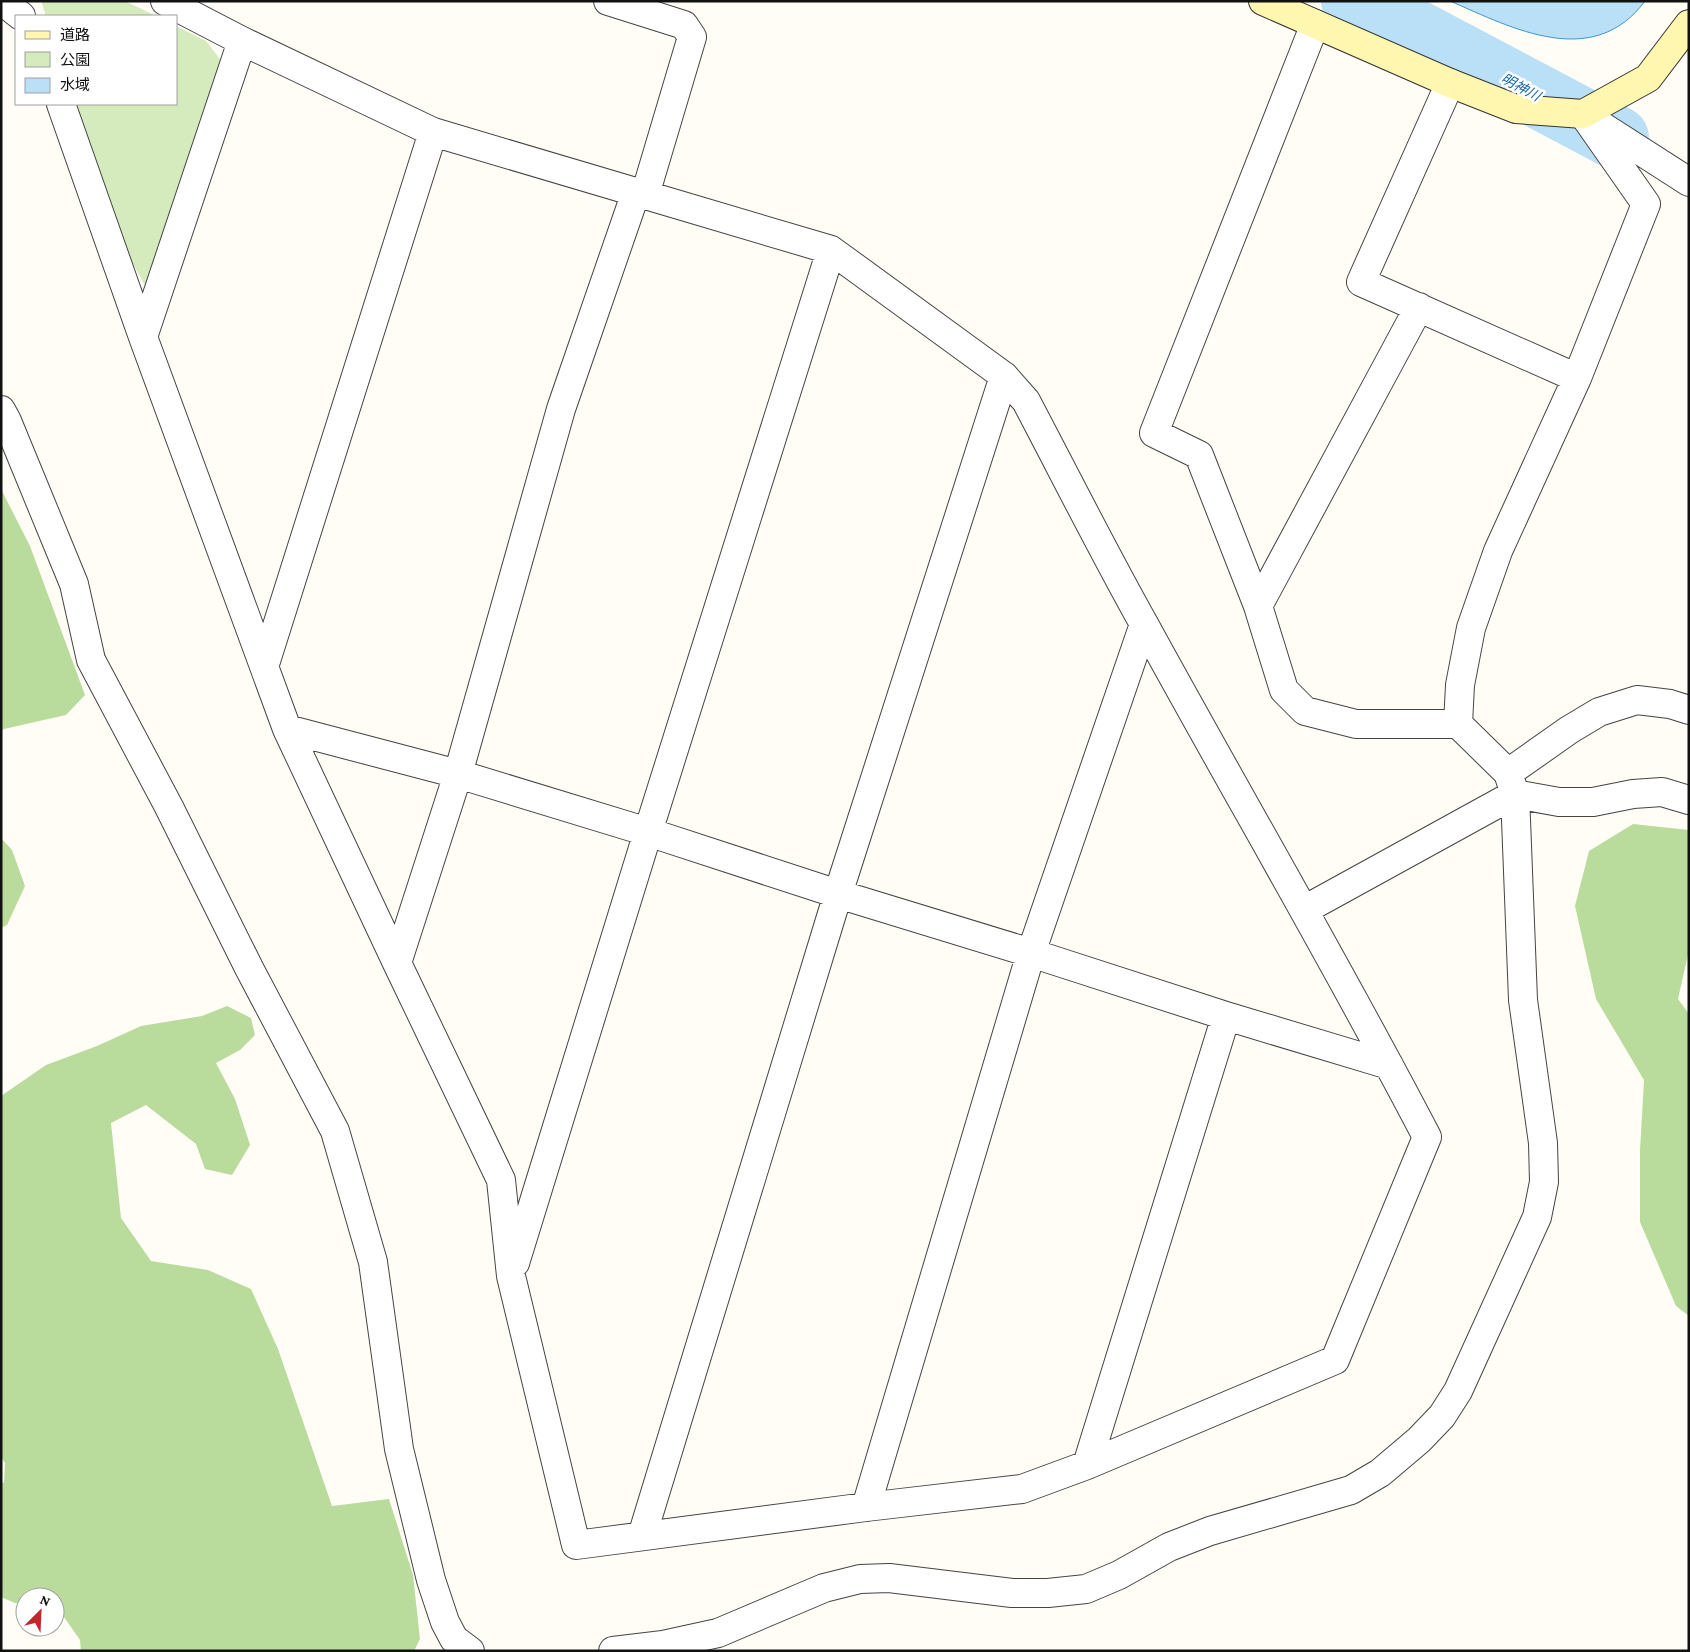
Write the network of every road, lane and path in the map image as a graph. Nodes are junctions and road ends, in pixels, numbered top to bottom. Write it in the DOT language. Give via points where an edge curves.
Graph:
graph roads {
  1 [pos="2,1"];
  2 [pos="30,1"];
  3 [pos="165,1"];
  4 [pos="608,1"];
  5 [pos="1263,1"];
  6 [pos="20,15"];
  7 [pos="26,15"];
  8 [pos="1315,24"];
  9 [pos="1689,24"];
  10 [pos="242,41"];
  11 [pos="1450,84"];
  12 [pos="61,105"];
  13 [pos="1583,114"];
  14 [pos="433,132"];
  15 [pos="1689,182"];
  16 [pos="640,194"];
  17 [pos="830,250"];
  18 [pos="1419,308"];
  19 [pos="143,337"];
  20 [pos="1004,376"];
  21 [pos="1577,378"];
  22 [pos="1,410"];
  23 [pos="1258,606"];
  24 [pos="1144,624"];
  25 [pos="265,664"];
  26 [pos="1689,710"];
  27 [pos="1458,724"];
  28 [pos="287,729"];
  29 [pos="458,774"];
  30 [pos="1511,784"];
  31 [pos="1689,800"];
  32 [pos="648,832"];
  33 [pos="838,894"];
  34 [pos="1304,910"];
  35 [pos="1031,953"];
  36 [pos="397,964"];
  37 [pos="1226,1016"];
  38 [pos="1389,1065"];
  39 [pos="511,1276"];
  40 [pos="1087,1465"];
  41 [pos="866,1507"];
  42 [pos="642,1536"];
  43 [pos="470,1651"];
  44 [pos="613,1651"];
  1 -- 6 [label="street"];
  2 -- 7 [label="street"];
  3 -- 10 [label="street"];
  4 -- 16 [label="street" via="684,25 692,37"];
  5 -- 8 [label="street"];
  8 -- 11 [label="street"];
  8 -- 23 [label="street" via="1154,433 1199,456"];
  9 -- 13 [label="street" via="1648,78"];
  10 -- 14 [label="street"];
  10 -- 19 [label="street"];
  11 -- 13 [label="street" via="1516,109"];
  11 -- 18 [label="street" via="1361,282"];
  12 -- 19 [label="street"];
  13 -- 15 [label="street"];
  13 -- 21 [label="street" via="1646,204"];
  14 -- 16 [label="street"];
  14 -- 25 [label="street"];
  16 -- 17 [label="street"];
  16 -- 29 [label="street" via="561,409"];
  17 -- 20 [label="street"];
  17 -- 32 [label="street"];
  18 -- 21 [label="street"];
  18 -- 23 [label="street"];
  19 -- 25 [label="street"];
  20 -- 24 [label="street" via="1026,401"];
  20 -- 33 [label="street"];
  21 -- 27 [label="street" via="1498,551 1471,628 1460,685"];
  22 -- 43 [label="street" via="74,584 91,660 335,1131 373,1262 399,1449 431,1580 454,1639"];
  23 -- 27 [label="street" via="1284,690 1305,711 1356,724"];
  24 -- 34 [label="street"];
  24 -- 35 [label="street"];
  25 -- 28 [label="street"];
  26 -- 30 [label="street" via="1637,700 1598,712 1569,730"];
  27 -- 30 [label="street"];
  28 -- 29 [label="street"];
  28 -- 36 [label="street"];
  29 -- 32 [label="street"];
  29 -- 36 [label="street"];
  30 -- 31 [label="street" via="1559,802 1593,802 1662,792"];
  30 -- 34 [label="street"];
  30 -- 44 [label="street" via="1523,1000 1543,1143 1544,1182 1537,1217 1458,1391 1442,1416 1419,1440 1380,1473 1351,1490 1202,1534 1086,1589 1012,1593 889,1578 860,1579 824,1588 718,1633 664,1645"];
  32 -- 33 [label="street"];
  32 -- 39 [label="street"];
  33 -- 35 [label="street"];
  33 -- 42 [label="street"];
  34 -- 38 [label="street"];
  35 -- 37 [label="street"];
  35 -- 41 [label="street"];
  36 -- 39 [label="street" via="501,1180"];
  37 -- 38 [label="street"];
  37 -- 40 [label="street"];
  38 -- 40 [label="street" via="1426,1137 1335,1360"];
  39 -- 42 [label="street" via="576,1545"];
  40 -- 41 [label="street" via="1022,1489"];
  41 -- 42 [label="street"];
}
